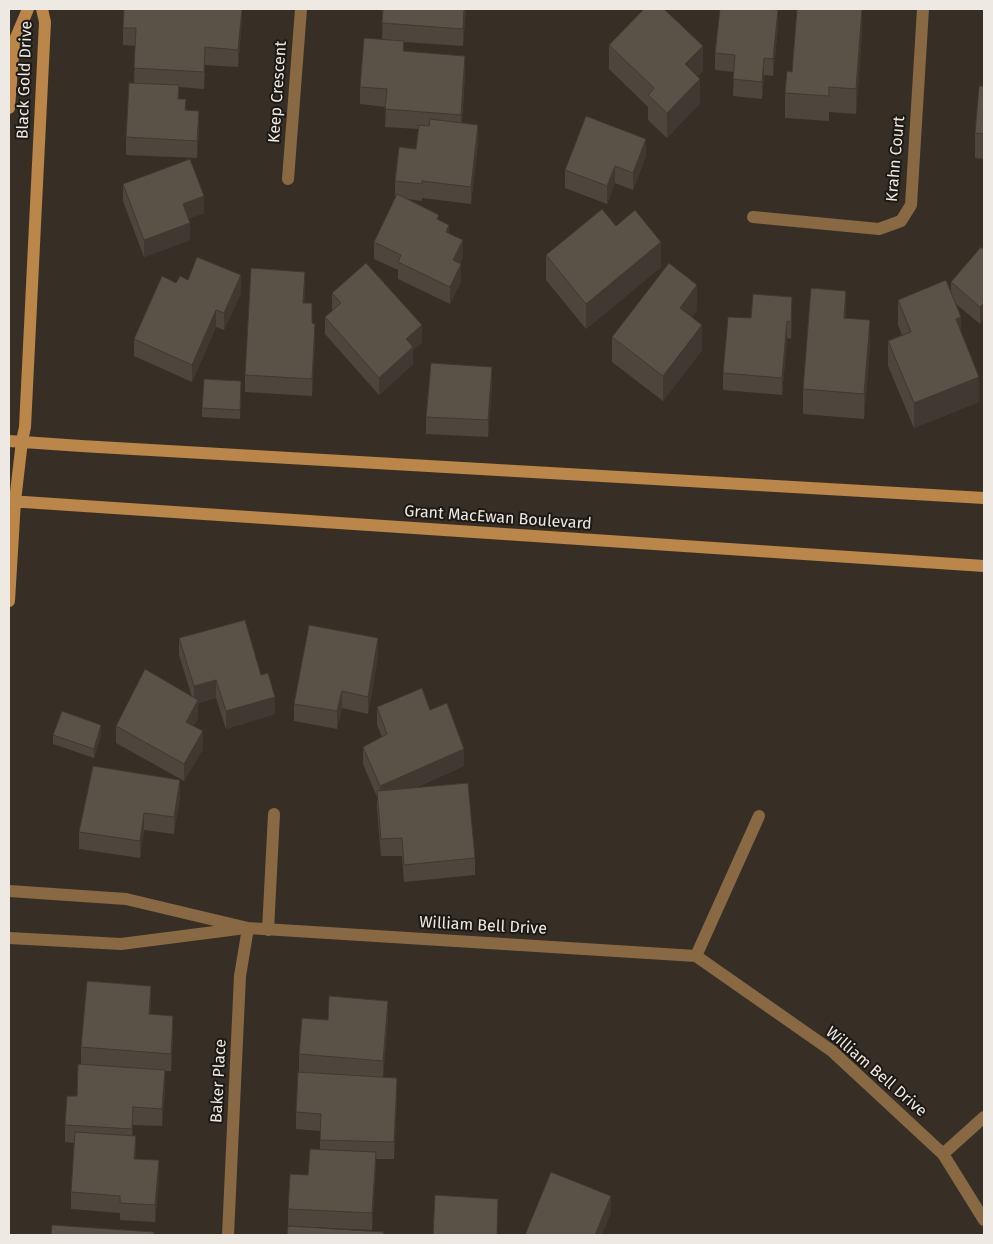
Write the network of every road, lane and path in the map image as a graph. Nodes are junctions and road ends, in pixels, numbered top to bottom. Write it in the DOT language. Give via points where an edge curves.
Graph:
graph roads {
  1 [pos="28,9"];
  2 [pos="42,9"];
  3 [pos="300,9"];
  4 [pos="923,9"];
  5 [pos="9,108"];
  6 [pos="288,179"];
  7 [pos="754,217"];
  8 [pos="9,440"];
  9 [pos="22,442"];
  10 [pos="984,498"];
  11 [pos="12,501"];
  12 [pos="984,566"];
  13 [pos="9,601"];
  14 [pos="274,814"];
  15 [pos="759,816"];
  16 [pos="9,892"];
  17 [pos="248,928"];
  18 [pos="268,930"];
  19 [pos="9,938"];
  20 [pos="696,956"];
  21 [pos="984,1117"];
  22 [pos="942,1154"];
  23 [pos="984,1220"];
  24 [pos="228,1235"];
  1 -- 5 [label="main road, Black Gold Drive" via="14,42"];
  2 -- 9 [label="main road, Black Gold Drive" via="45,22"];
  3 -- 6 [label="street, Keep Crescent"];
  4 -- 7 [label="street, Krahn Court" via="911,205 901,221 879,229"];
  8 -- 9 [label="main road"];
  9 -- 10 [label="main road"];
  9 -- 11 [label="main road, Black Gold Drive"];
  11 -- 12 [label="main road, Grant MacEwan Boulevard"];
  11 -- 13 [label="main road, Black Gold Drive"];
  14 -- 18 [label="street"];
  15 -- 20 [label="street"];
  16 -- 17 [label="street, William Bell Drive" via="126,899"];
  17 -- 18 [label="street, William Bell Drive"];
  17 -- 19 [label="street, William Bell Drive" via="121,944"];
  17 -- 24 [label="street, Baker Place" via="240,976"];
  18 -- 20 [label="street, William Bell Drive"];
  20 -- 22 [label="street, William Bell Drive" via="832,1051"];
  21 -- 22 [label="street"];
  22 -- 23 [label="street, William Bell Drive"];
}
